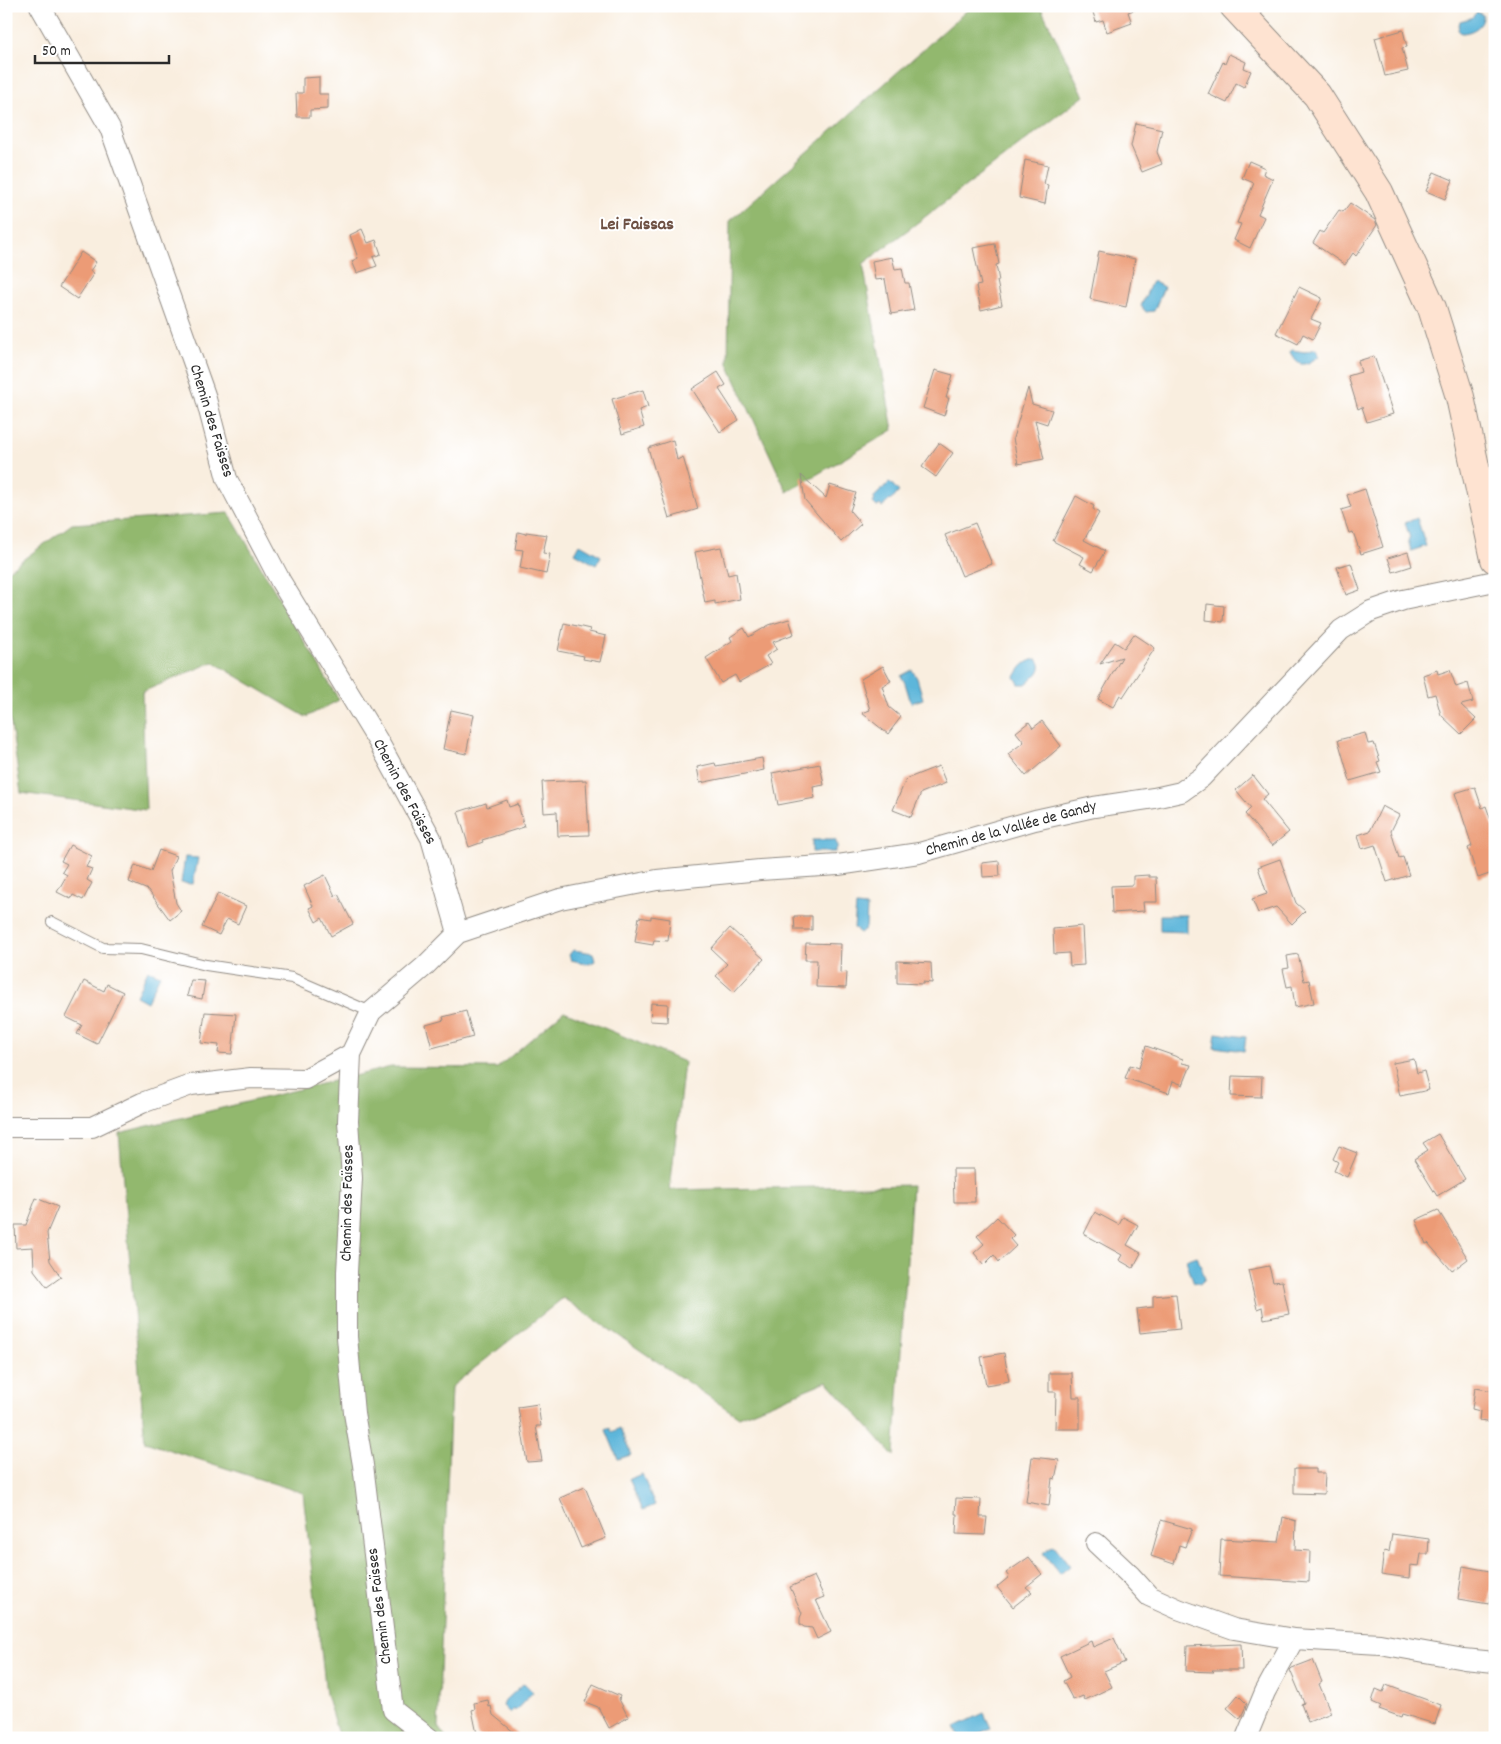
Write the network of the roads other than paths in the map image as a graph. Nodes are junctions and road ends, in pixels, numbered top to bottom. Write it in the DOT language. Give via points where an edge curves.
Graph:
graph roads {
  1 [pos="40,6"];
  2 [pos="1234,6"];
  3 [pos="1492,547"];
  4 [pos="1495,581"];
  5 [pos="52,922"];
  6 [pos="458,933"];
  7 [pos="371,1012"];
  8 [pos="351,1054"];
  9 [pos="6,1127"];
  10 [pos="1096,1543"];
  11 [pos="1294,1639"];
  12 [pos="1495,1662"];
  13 [pos="429,1738"];
  14 [pos="1246,1738"];
  1 -- 6 [label="street, Chemin des Faïsses" via="110,128 205,395 227,479 281,582 378,741 431,838"];
  2 -- 3 [label="street" via="1317,95 1379,192 1435,317 1460,397"];
  4 -- 6 [label="street, Chemin de la Vallée de Gandy" via="1404,600 1371,611 1342,630 1202,777 1181,792 1043,818 919,853 838,865 648,882 560,899"];
  5 -- 7 [label="lane" via="103,948 141,949 206,965 292,978"];
  6 -- 7 [label="street, Chemin des Faïsses"];
  7 -- 8 [label="street, Chemin des Faïsses"];
  8 -- 9 [label="street" via="305,1079 251,1078 191,1085 142,1103 92,1127"];
  8 -- 13 [label="street, Chemin des Faïsses" via="348,1121 352,1178 347,1337 354,1413 393,1710"];
  10 -- 11 [label="street" via="1150,1596 1234,1628"];
  11 -- 12 [label="street" via="1380,1644"];
  11 -- 14 [label="street" via="1265,1692"];
}
